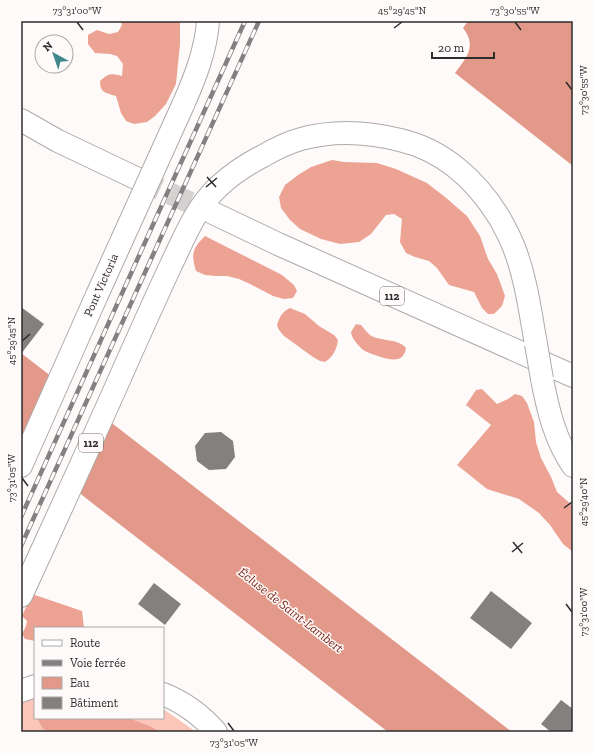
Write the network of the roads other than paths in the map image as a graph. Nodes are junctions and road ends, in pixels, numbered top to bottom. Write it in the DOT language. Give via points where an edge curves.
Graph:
graph roads {
  1 [pos="208,21"];
  2 [pos="21,120"];
  3 [pos="140,180"];
  4 [pos="213,213"];
  5 [pos="573,376"];
  6 [pos="21,466"];
  7 [pos="573,466"];
  8 [pos="21,596"];
  9 [pos="34,686"];
  10 [pos="21,691"];
  11 [pos="164,694"];
  12 [pos="216,732"];
  1 -- 6 [label="main road, Pont Victoria, bridge" via="201,57 190,90"];
  2 -- 3 [label="main road" via="64,144"];
  4 -- 5 [label="main road, 112"];
  7 -- 8 [label="main road, 112, bridge" via="550,415 524,281 514,246 508,231 480,190 456,167 426,148 391,137 335,133 300,140 280,147 246,165 218,187 193,219"];
  9 -- 10 [label="main road"];
  11 -- 12 [label="main road" via="185,705"];
}
